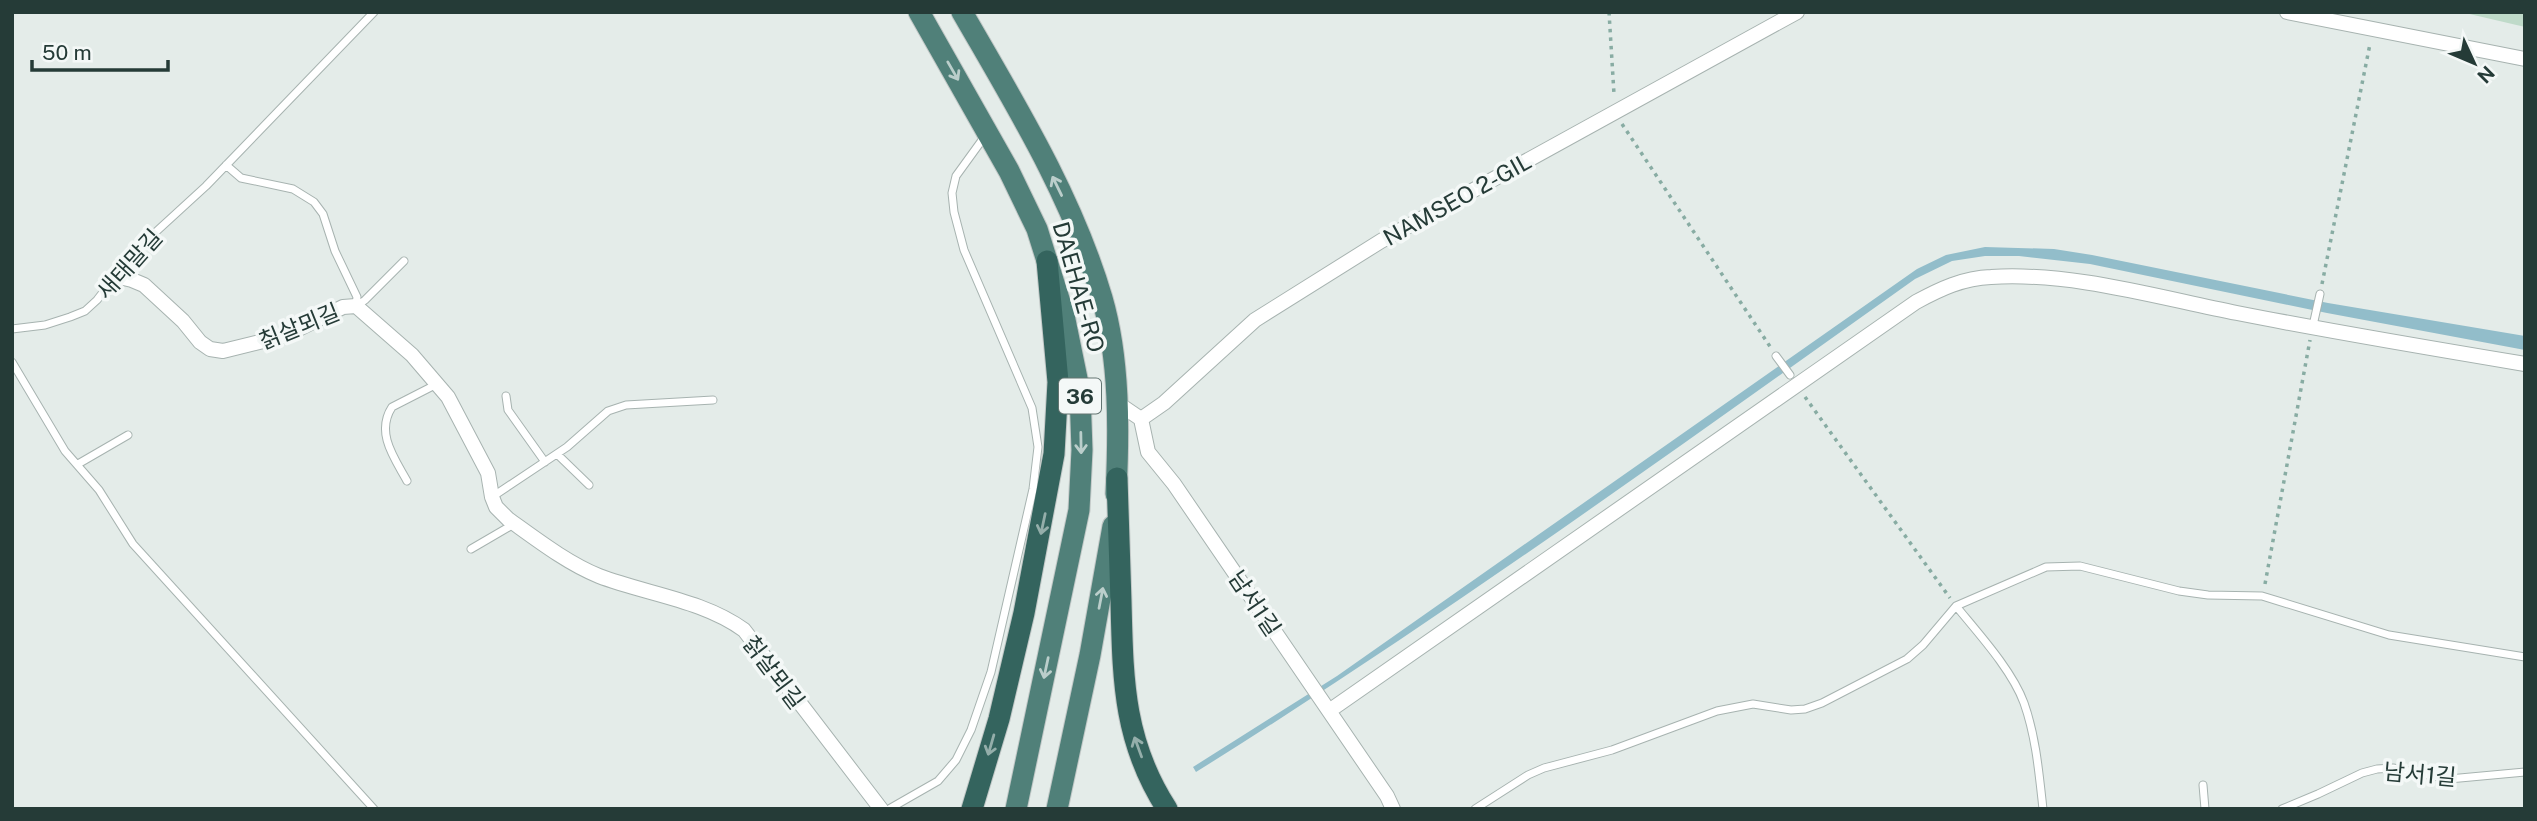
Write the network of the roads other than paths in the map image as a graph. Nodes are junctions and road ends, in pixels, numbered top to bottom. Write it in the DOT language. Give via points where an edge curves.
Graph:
graph roads {
  1 [pos="374,12"];
  2 [pos="919,12"];
  3 [pos="962,12"];
  4 [pos="1797,12"];
  5 [pos="2289,12"];
  6 [pos="2525,59"];
  7 [pos="988,133"];
  8 [pos="226,165"];
  9 [pos="404,261"];
  10 [pos="1047,261"];
  11 [pos="115,276"];
  12 [pos="2320,294"];
  13 [pos="356,306"];
  14 [pos="2313,325"];
  15 [pos="12,329"];
  16 [pos="1776,356"];
  17 [pos="12,362"];
  18 [pos="2525,364"];
  19 [pos="1793,379"];
  20 [pos="438,384"];
  21 [pos="506,396"];
  22 [pos="713,400"];
  23 [pos="1116,402"];
  24 [pos="1140,418"];
  25 [pos="128,435"];
  26 [pos="556,454"];
  27 [pos="545,462"];
  28 [pos="78,464"];
  29 [pos="1117,478"];
  30 [pos="407,481"];
  31 [pos="589,485"];
  32 [pos="492,497"];
  33 [pos="514,524"];
  34 [pos="471,549"];
  35 [pos="1956,606"];
  36 [pos="2525,657"];
  37 [pos="1327,708"];
  38 [pos="2525,772"];
  39 [pos="2203,785"];
  40 [pos="374,809"];
  41 [pos="881,809"];
  42 [pos="889,809"];
  43 [pos="972,809"];
  44 [pos="1016,809"];
  45 [pos="1057,809"];
  46 [pos="1167,809"];
  47 [pos="1392,809"];
  48 [pos="1475,809"];
  49 [pos="2043,809"];
  50 [pos="2205,809"];
  51 [pos="2282,809"];
  1 -- 8 [label="lane, 새태말길"];
  2 -- 7 [label="highway, DAEHAE-RO / 36, one-way"];
  23 -- 3 [label="highway, DAEHAE-RO / 36, one-way" via="1103,301 1079,230 1032,134"];
  4 -- 24 [label="street, NAMSEO 2-GIL" via="1381,241 1255,320 1164,403"];
  5 -- 6 [label="street"];
  7 -- 10 [label="highway, DAEHAE-RO / 36" via="1037,229"];
  7 -- 42 [label="lane" via="956,176 954,212 964,250 1032,408 1038,447 1033,489 991,672 971,730 956,760 938,781"];
  8 -- 11 [label="lane, 새태말길" via="135,251"];
  8 -- 13 [label="lane" via="241,178 293,189 314,202 357,297"];
  9 -- 13 [label="lane"];
  10 -- 43 [label="highway, one-way" via="1058,382 1054,454 1024,613"];
  10 -- 44 [label="highway, DAEHAE-RO / 36, one-way" via="1080,393 1079,510"];
  11 -- 13 [label="street, 칡살뫼길" via="144,285 200,342 223,351 284,336 343,307"];
  11 -- 15 [label="lane, 새태말길" via="85,311"];
  12 -- 14 [label="lane"];
  13 -- 20 [label="street, 칡살뫼길"];
  14 -- 18 [label="street"];
  14 -- 19 [label="street" via="2069,279 1989,277 1940,289"];
  16 -- 19 [label="lane"];
  17 -- 28 [label="lane" via="65,451"];
  19 -- 37 [label="street" via="1653,487"];
  20 -- 30 [label="lane" via="391,407 388,413 387,444"];
  20 -- 32 [label="street, 칡살뫼길" via="488,473"];
  21 -- 27 [label="lane" via="508,410"];
  22 -- 26 [label="lane" via="625,405 608,411"];
  23 -- 24 [label="street"];
  23 -- 29 [label="highway, DAEHAE-RO / 36"];
  24 -- 37 [label="street, 남서1길" via="1148,452"];
  25 -- 28 [label="lane"];
  26 -- 27 [label="lane"];
  26 -- 31 [label="lane"];
  27 -- 32 [label="lane"];
  28 -- 40 [label="lane" via="133,544"];
  45 -- 29 [label="highway, DAEHAE-RO / 36, one-way" via="1106,575"];
  46 -- 29 [label="highway, one-way" via="1141,755 1126,706"];
  32 -- 33 [label="street, 칡살뫼길"];
  33 -- 34 [label="lane"];
  33 -- 41 [label="street, 칡살뫼길" via="596,575 682,602 744,630"];
  35 -- 36 [label="lane" via="2046,567 2080,565 2179,591 2262,596 2389,635"];
  35 -- 48 [label="lane" via="1907,659 1822,703 1805,709 1753,704 1717,711 1612,750 1544,768"];
  35 -- 49 [label="lane" via="1995,654 2023,700 2037,754"];
  37 -- 47 [label="street, 남서1길"];
  38 -- 51 [label="lane, 남서1길" via="2449,779 2376,768"];
  39 -- 50 [label="lane"];
}
